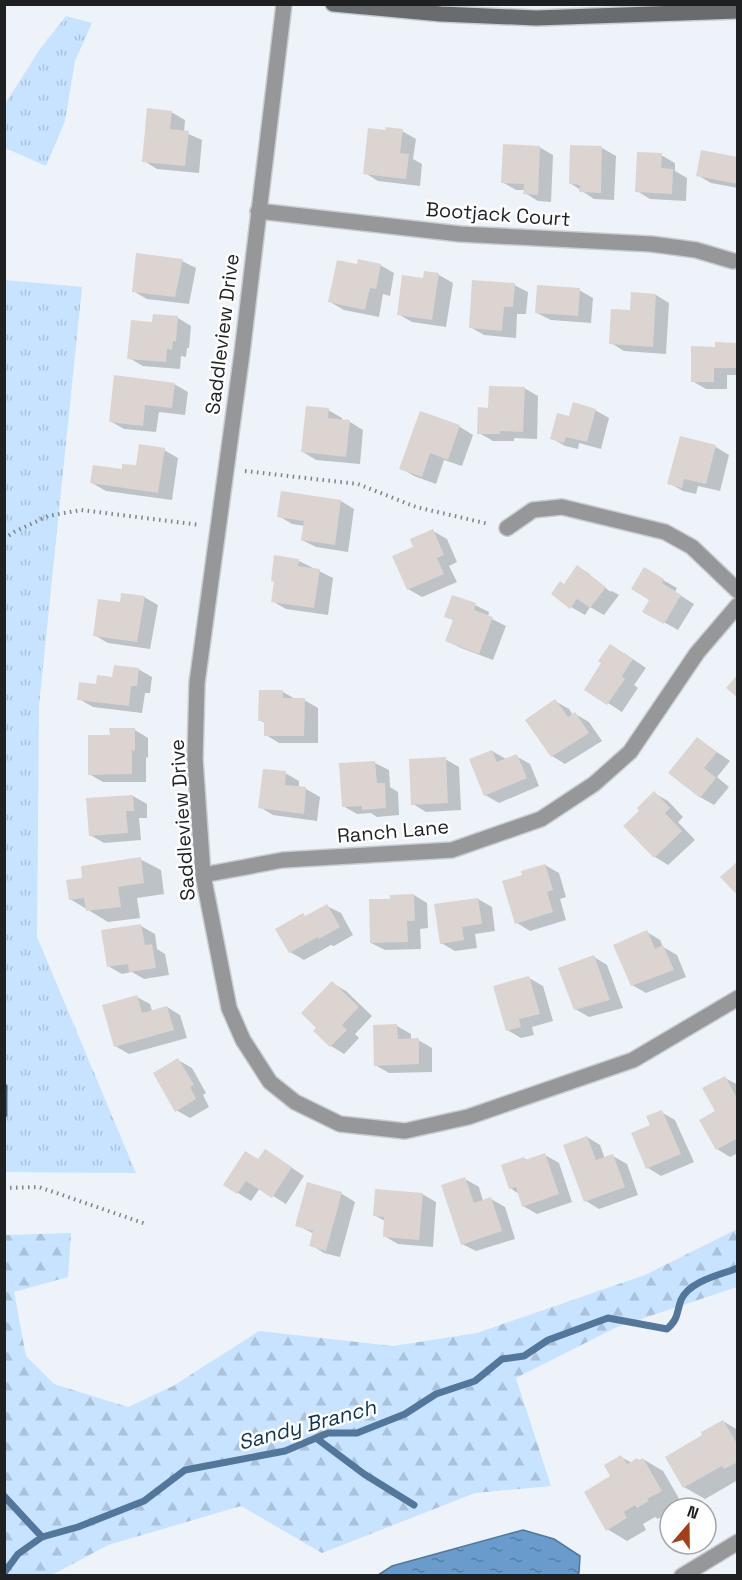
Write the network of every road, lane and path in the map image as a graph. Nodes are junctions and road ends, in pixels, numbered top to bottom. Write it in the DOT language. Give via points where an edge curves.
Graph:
graph roads {
  1 [pos="284,4"];
  2 [pos="333,4"];
  3 [pos="738,11"];
  4 [pos="258,211"];
  5 [pos="733,261"];
  6 [pos="227,469"];
  7 [pos="219,527"];
  8 [pos="507,528"];
  9 [pos="4,539"];
  10 [pos="738,591"];
  11 [pos="738,605"];
  12 [pos="203,875"];
  13 [pos="738,998"];
  14 [pos="4,1188"];
  15 [pos="146,1224"];
  16 [pos="738,1542"];
  17 [pos="682,1575"];
  1 -- 4 [label="street, Saddleview Drive"];
  2 -- 3 [label="main road" via="441,15 536,18"];
  4 -- 5 [label="street, Bootjack Court" via="460,234 651,244 696,250"];
  4 -- 6 [label="street, Saddleview Drive"];
  6 -- 7 [label="street, Saddleview Drive"];
  6 -- 8 [label="path" via="358,484 416,507"];
  7 -- 9 [label="path" via="81,510 48,516"];
  7 -- 12 [label="street, Saddleview Drive" via="197,683 195,759"];
  8 -- 10 [label="street" via="533,510 562,507 665,532 692,547"];
  11 -- 12 [label="street, Ranch Lane" via="696,653 630,752 594,784 541,819 452,850 283,860"];
  12 -- 13 [label="street, Saddleview Drive" via="229,1008 243,1040 270,1082 295,1102 340,1124 405,1131 468,1117 633,1060"];
  14 -- 15 [label="path" via="39,1187"];
  16 -- 17 [label="street"];
}
